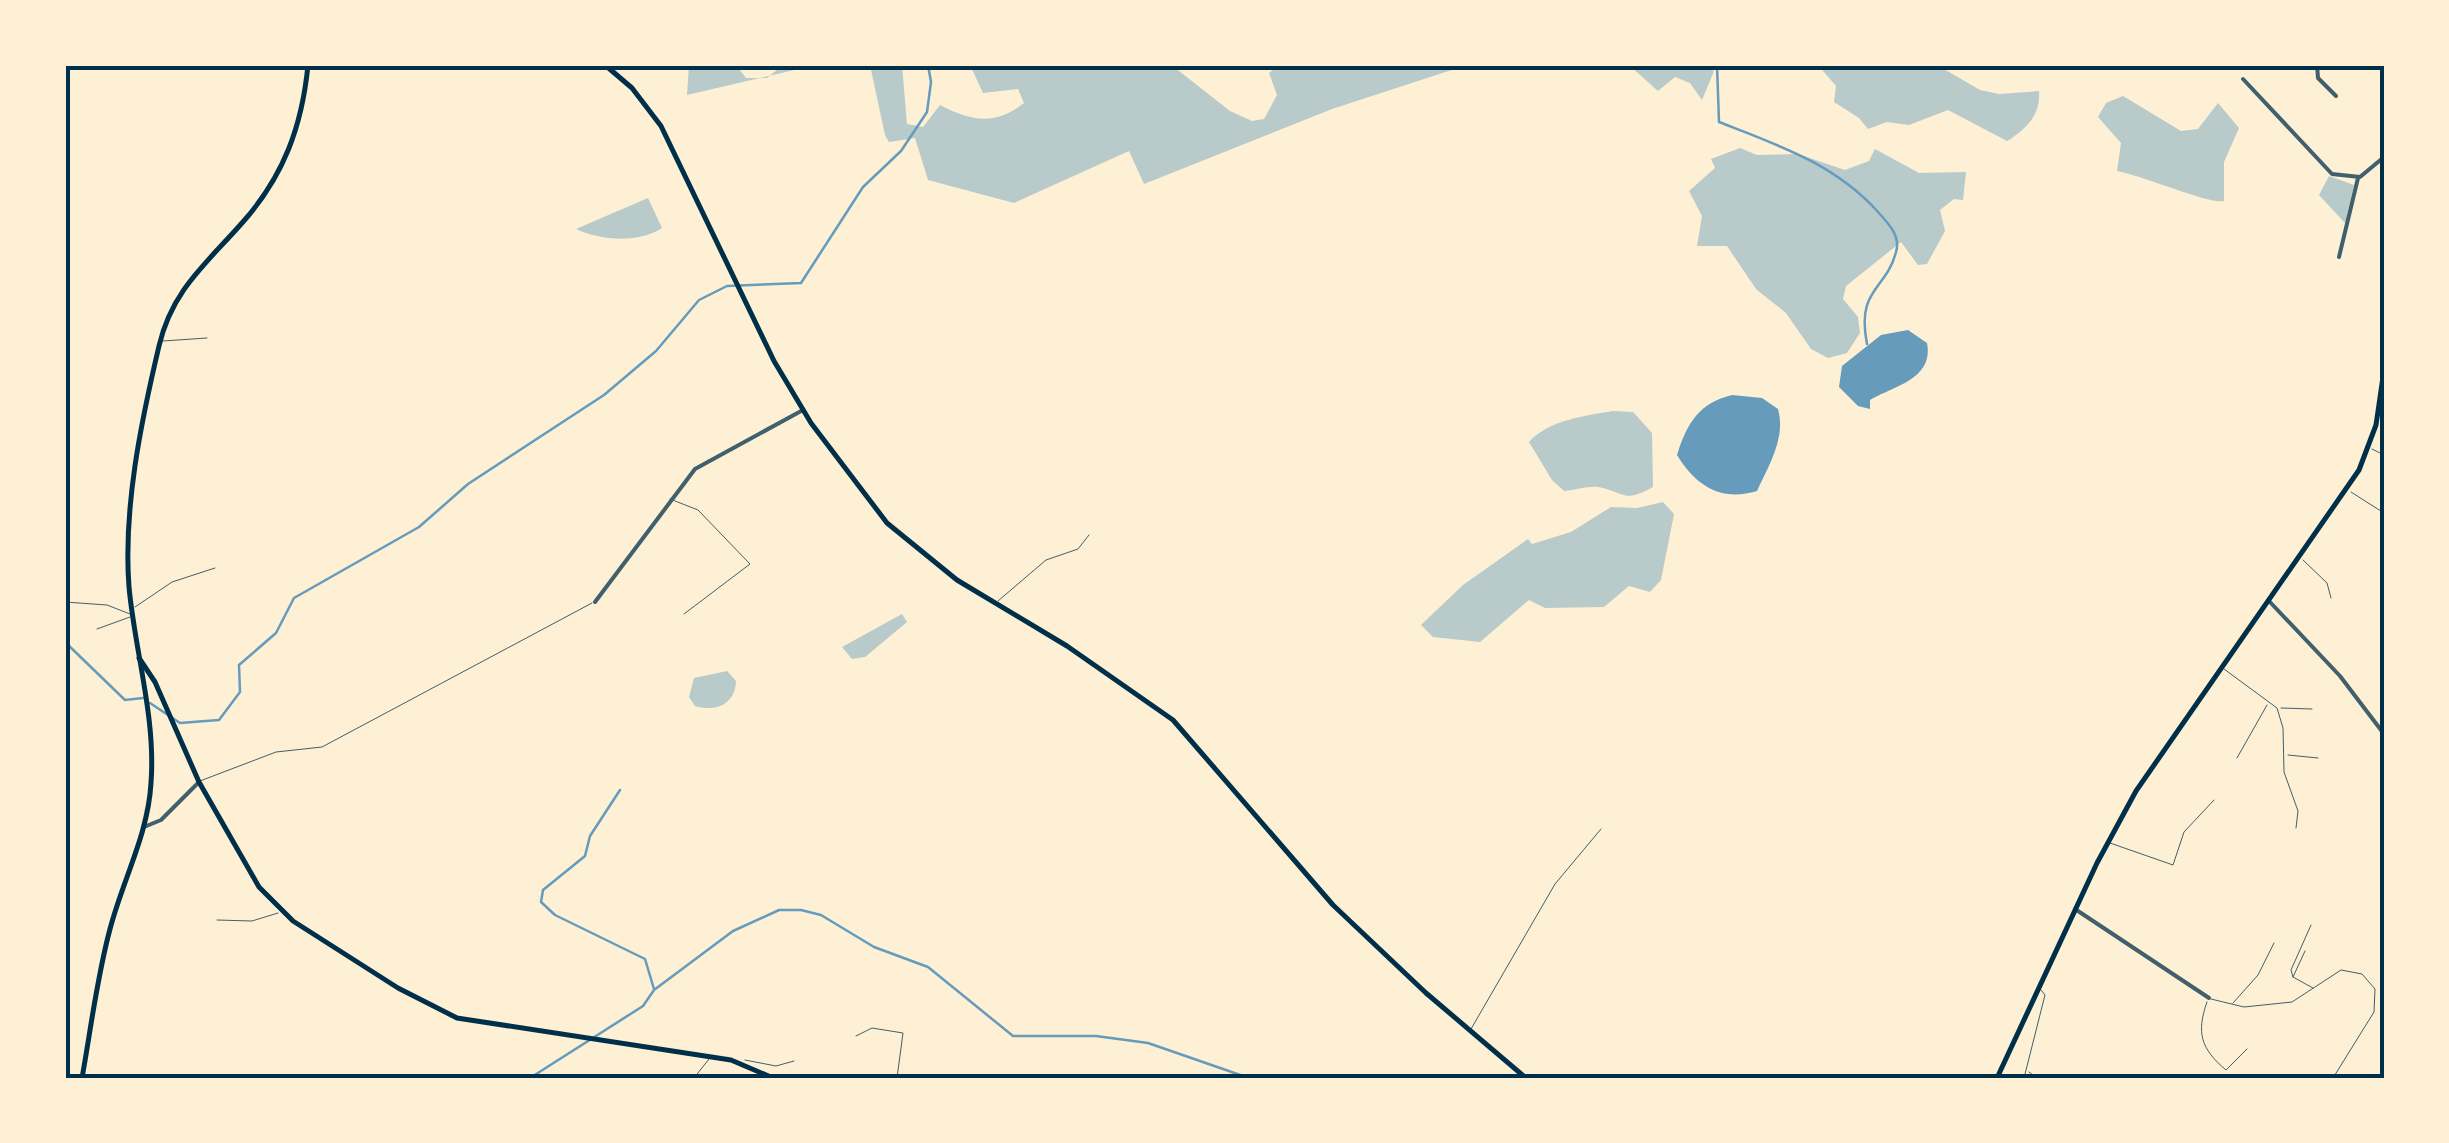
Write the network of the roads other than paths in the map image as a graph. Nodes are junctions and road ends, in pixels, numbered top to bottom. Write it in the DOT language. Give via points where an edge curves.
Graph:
graph roads {
  1 [pos="308,65"];
  2 [pos="605,65"];
  3 [pos="2317,65"];
  4 [pos="2243,78"];
  5 [pos="2336,96"];
  6 [pos="2384,157"];
  7 [pos="2358,178"];
  8 [pos="2339,257"];
  9 [pos="208,338"];
  10 [pos="160,341"];
  11 [pos="2384,370"];
  12 [pos="803,410"];
  13 [pos="2368,448"];
  14 [pos="2384,455"];
  15 [pos="2348,490"];
  16 [pos="670,498"];
  17 [pos="2384,514"];
  18 [pos="1089,535"];
  19 [pos="2300,558"];
  20 [pos="215,568"];
  21 [pos="2331,598"];
  22 [pos="2269,601"];
  23 [pos="65,602"];
  24 [pos="595,602"];
  25 [pos="996,604"];
  26 [pos="132,612"];
  27 [pos="684,614"];
  28 [pos="97,629"];
  29 [pos="139,658"];
  30 [pos="2221,668"];
  31 [pos="2269,702"];
  32 [pos="2278,708"];
  33 [pos="2312,709"];
  34 [pos="2384,734"];
  35 [pos="2285,754"];
  36 [pos="2237,758"];
  37 [pos="2318,758"];
  38 [pos="200,782"];
  39 [pos="2214,800"];
  40 [pos="144,827"];
  41 [pos="2296,828"];
  42 [pos="1601,829"];
  43 [pos="2107,842"];
  44 [pos="2075,910"];
  45 [pos="280,912"];
  46 [pos="217,920"];
  47 [pos="2310,926"];
  48 [pos="2274,943"];
  49 [pos="2306,951"];
  50 [pos="2293,976"];
  51 [pos="2038,988"];
  52 [pos="2316,990"];
  53 [pos="2209,998"];
  54 [pos="2231,1005"];
  55 [pos="1470,1032"];
  56 [pos="856,1036"];
  57 [pos="2247,1048"];
  58 [pos="710,1056"];
  59 [pos="794,1061"];
  60 [pos="742,1062"];
  61 [pos="2026,1070"];
  62 [pos="82,1078"];
  63 [pos="694,1078"];
  64 [pos="773,1078"];
  65 [pos="897,1078"];
  66 [pos="1526,1078"];
  67 [pos="1997,1078"];
  68 [pos="2024,1078"];
  69 [pos="2037,1078"];
  70 [pos="2333,1078"];
  1 -- 10 [label="main road" via="299,127 282,167 250,215 182,286"];
  2 -- 12 [label="main road" via="646,104 676,151 766,346"];
  3 -- 5 [label="street" via="2318,78"];
  4 -- 7 [label="street" via="2326,170"];
  6 -- 7 [label="street"];
  7 -- 8 [label="street"];
  9 -- 10 [label="lane"];
  10 -- 26 [label="main road" via="133,498"];
  11 -- 13 [label="main road"];
  12 -- 16 [label="street" via="695,469"];
  12 -- 25 [label="main road" via="887,524"];
  13 -- 14 [label="lane"];
  13 -- 15 [label="main road"];
  15 -- 17 [label="lane"];
  15 -- 19 [label="main road"];
  16 -- 24 [label="street"];
  16 -- 27 [label="lane" via="698,510 750,564"];
  18 -- 25 [label="lane" via="1078,549 1046,560"];
  19 -- 21 [label="lane" via="2327,583"];
  19 -- 22 [label="main road"];
  20 -- 26 [label="lane" via="172,582"];
  22 -- 30 [label="main road"];
  22 -- 34 [label="street"];
  23 -- 26 [label="lane"];
  24 -- 38 [label="lane" via="322,746 276,752"];
  25 -- 55 [label="main road" via="1173,720 1311,883"];
  26 -- 28 [label="lane"];
  26 -- 29 [label="main road"];
  29 -- 38 [label="main road"];
  29 -- 40 [label="main road" via="152,764"];
  30 -- 31 [label="lane"];
  30 -- 43 [label="main road"];
  31 -- 32 [label="lane"];
  31 -- 36 [label="lane"];
  32 -- 33 [label="lane"];
  32 -- 35 [label="lane"];
  35 -- 37 [label="lane"];
  35 -- 41 [label="lane"];
  38 -- 40 [label="street" via="161,820"];
  38 -- 45 [label="main road"];
  39 -- 43 [label="lane" via="2184,832 2173,866"];
  40 -- 62 [label="main road" via="109,930"];
  42 -- 55 [label="lane" via="1555,884"];
  43 -- 44 [label="main road"];
  44 -- 51 [label="main road"];
  44 -- 53 [label="street"];
  45 -- 46 [label="lane" via="252,921"];
  45 -- 58 [label="main road" via="457,1018"];
  47 -- 50 [label="lane"];
  48 -- 54 [label="lane" via="2258,975"];
  49 -- 50 [label="lane"];
  50 -- 52 [label="lane"];
  51 -- 61 [label="lane" via="2045,995"];
  51 -- 67 [label="main road"];
  52 -- 54 [label="lane" via="2292,1002"];
  52 -- 70 [label="lane" via="2345,969 2362,974 2376,993 2371,1018"];
  53 -- 54 [label="lane"];
  53 -- 57 [label="lane" via="2200,1021 2203,1048 2231,1070"];
  55 -- 66 [label="main road"];
  56 -- 65 [label="lane" via="872,1028 902,1033"];
  58 -- 60 [label="main road"];
  58 -- 63 [label="lane"];
  59 -- 60 [label="lane"];
  60 -- 64 [label="main road"];
  61 -- 68 [label="lane"];
  61 -- 69 [label="lane"];
}
